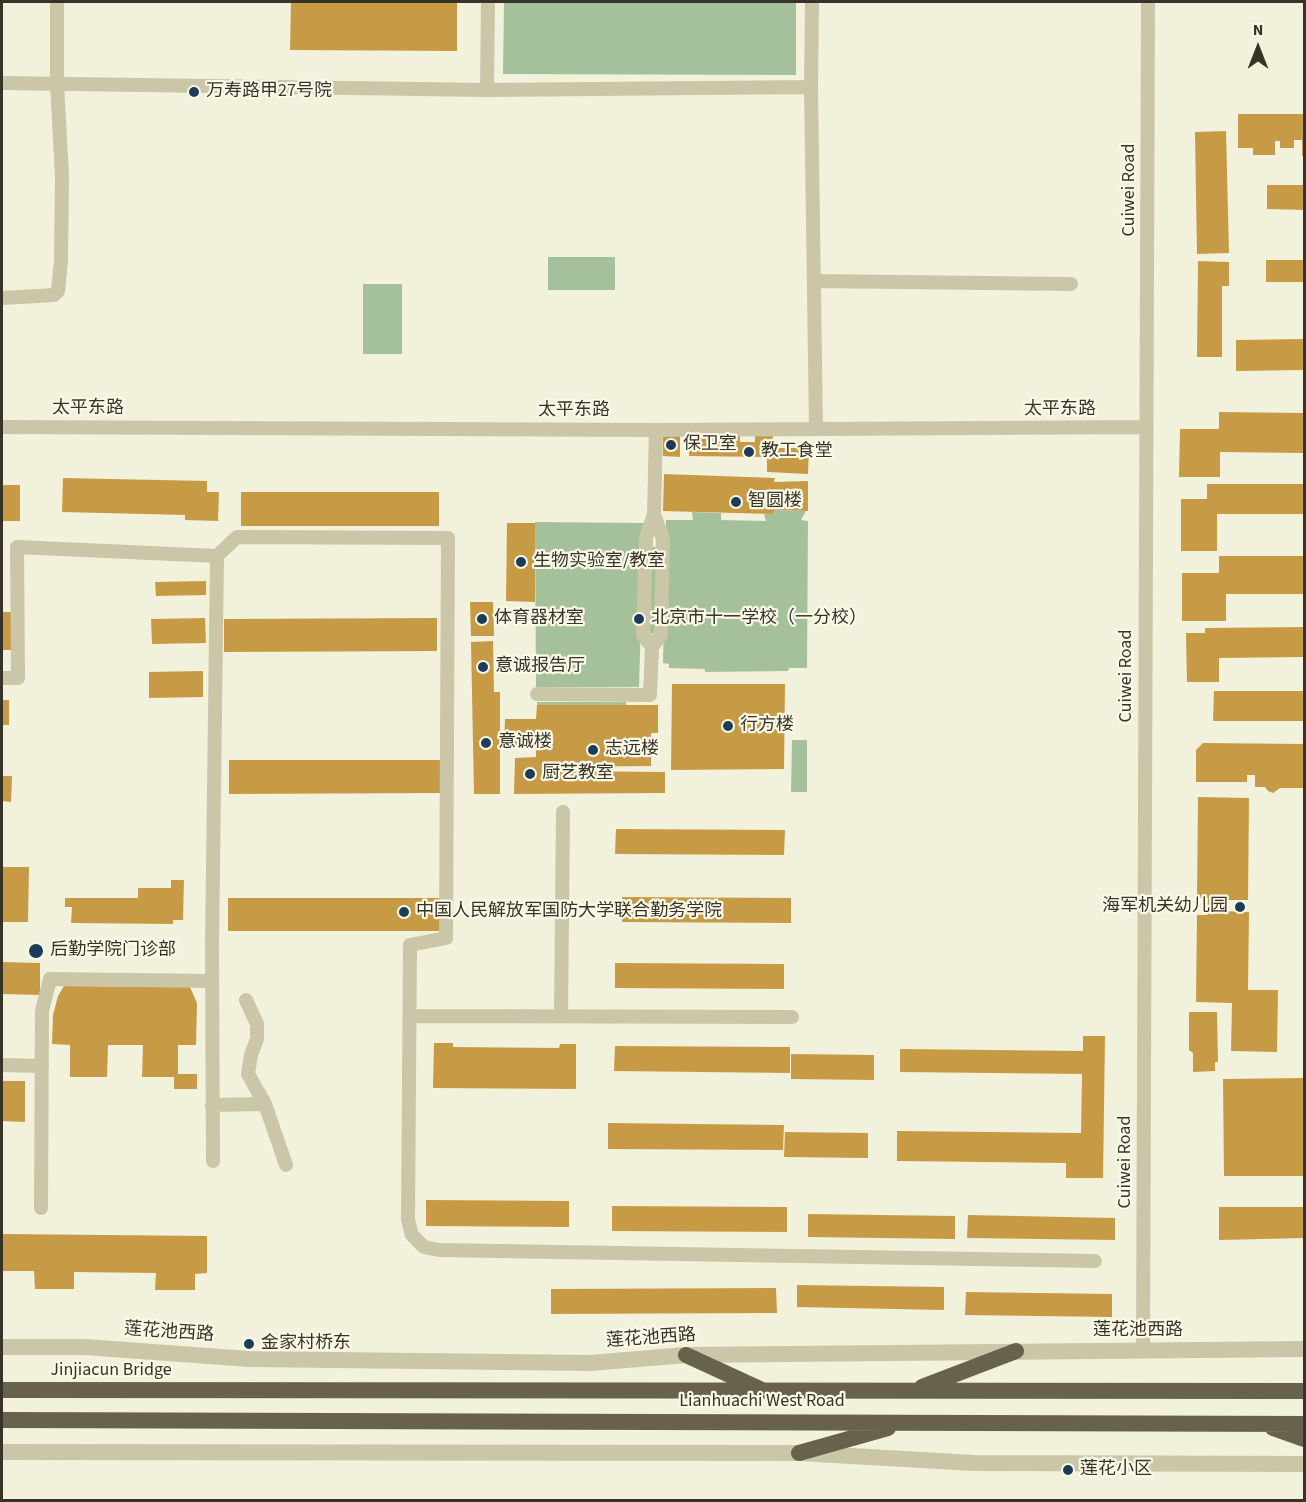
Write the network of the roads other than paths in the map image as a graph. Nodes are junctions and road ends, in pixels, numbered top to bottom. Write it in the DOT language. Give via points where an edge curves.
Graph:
graph roads {
  1 [pos="57,2"];
  2 [pos="488,2"];
  3 [pos="812,2"];
  4 [pos="1148,2"];
  5 [pos="2,83"];
  6 [pos="57,84"];
  7 [pos="811,87"];
  8 [pos="487,90"];
  9 [pos="814,281"];
  10 [pos="1071,284"];
  11 [pos="2,298"];
  12 [pos="2,427"];
  13 [pos="1146,428"];
  14 [pos="816,429"];
  15 [pos="656,430"];
  16 [pos="217,556"];
  17 [pos="2,678"];
  18 [pos="537,694"];
  19 [pos="563,812"];
  20 [pos="212,981"];
  21 [pos="246,1000"];
  22 [pos="410,1016"];
  23 [pos="561,1016"];
  24 [pos="792,1017"];
  25 [pos="2,1065"];
  26 [pos="42,1066"];
  27 [pos="264,1104"];
  28 [pos="212,1105"];
  29 [pos="213,1161"];
  30 [pos="286,1165"];
  31 [pos="40,1208"];
  32 [pos="1095,1261"];
  33 [pos="2,1347"];
  34 [pos="1305,1349"];
  35 [pos="1143,1350"];
  36 [pos="1016,1351"];
  37 [pos="686,1355"];
  38 [pos="2,1390"];
  39 [pos="220,1390"];
  40 [pos="1305,1390"];
  41 [pos="910,1391"];
  42 [pos="766,1392"];
  43 [pos="2,1420"];
  44 [pos="909,1422"];
  45 [pos="1261,1424"];
  46 [pos="1305,1424"];
  47 [pos="1305,1439"];
  48 [pos="2,1452"];
  49 [pos="799,1453"];
  50 [pos="1305,1464"];
  1 -- 6 [label="street"];
  2 -- 8 [label="street"];
  3 -- 7 [label="street"];
  4 -- 13 [label="street, Cuiwei Road"];
  5 -- 6 [label="street"];
  6 -- 8 [label="street"];
  6 -- 11 [label="street" via="62,176 58,291 54,295"];
  7 -- 8 [label="street"];
  7 -- 9 [label="street"];
  9 -- 10 [label="street"];
  9 -- 14 [label="street"];
  12 -- 15 [label="street, 太平东路"];
  13 -- 14 [label="street, 太平东路"];
  13 -- 35 [label="street, Cuiwei Road"];
  14 -- 15 [label="street, 太平东路"];
  15 -- 18 [label="street" via="654,514 663,547 661,634 652,647 650,695"];
  16 -- 17 [label="street" via="17,547 18,678"];
  16 -- 20 [label="street"];
  16 -- 22 [label="street" via="237,537 448,538 446,938 410,945"];
  19 -- 23 [label="street"];
  20 -- 26 [label="street" via="50,979 42,1011"];
  20 -- 28 [label="street"];
  21 -- 27 [label="street" via="257,1024 248,1074"];
  22 -- 23 [label="street"];
  22 -- 32 [label="street" via="408,1220 412,1234 424,1247 451,1251"];
  23 -- 24 [label="street"];
  25 -- 26 [label="street"];
  26 -- 31 [label="street"];
  27 -- 28 [label="street"];
  27 -- 30 [label="street"];
  28 -- 29 [label="street"];
  33 -- 37 [label="street, 莲花池西路" via="85,1347 249,1359 590,1363"];
  34 -- 35 [label="street, 莲花池西路"];
  35 -- 36 [label="street, 莲花池西路"];
  36 -- 37 [label="street, 莲花池西路"];
  36 -- 41 [label="highway"];
  37 -- 42 [label="highway"];
  38 -- 39 [label="highway, Jinjiacun Bridge"];
  39 -- 42 [label="highway, Lianhuachi West Road"];
  40 -- 41 [label="highway, Lianhuachi West Road"];
  41 -- 42 [label="highway, Lianhuachi West Road"];
  43 -- 44 [label="highway, Lianhuachi West Road"];
  44 -- 45 [label="highway, Lianhuachi West Road"];
  44 -- 49 [label="highway"];
  45 -- 46 [label="highway, Lianhuachi West Road"];
  45 -- 47 [label="highway"];
  48 -- 49 [label="street"];
  49 -- 50 [label="street" via="974,1463"];
}
